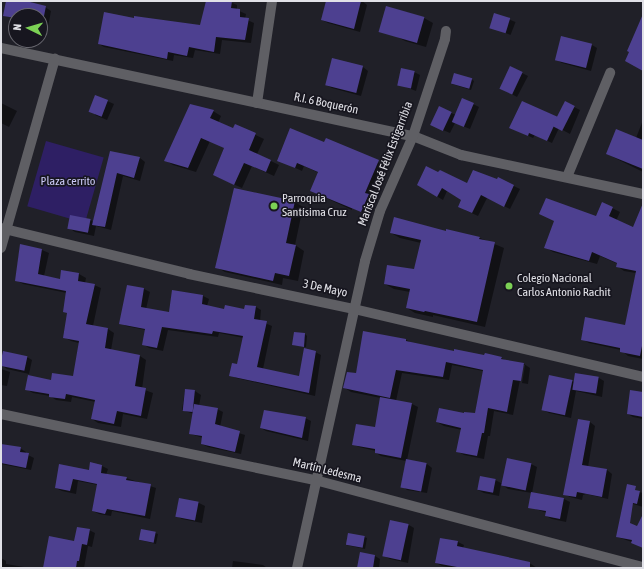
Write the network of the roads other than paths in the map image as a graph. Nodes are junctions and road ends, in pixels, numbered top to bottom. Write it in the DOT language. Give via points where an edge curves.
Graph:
graph roads {
  1 [pos="272,1"];
  2 [pos="446,30"];
  3 [pos="1,48"];
  4 [pos="55,59"];
  5 [pos="610,72"];
  6 [pos="257,103"];
  7 [pos="413,136"];
  8 [pos="567,177"];
  9 [pos="643,194"];
  10 [pos="3,229"];
  11 [pos="1,248"];
  12 [pos="354,309"];
  13 [pos="643,377"];
  14 [pos="1,414"];
  15 [pos="316,480"];
  16 [pos="643,567"];
  17 [pos="298,568"];
  1 -- 6 [label="street"];
  2 -- 7 [label="street, Mariscal José Félix Estigarribia"];
  3 -- 4 [label="street, R.I. 6 Boquerón"];
  4 -- 6 [label="street, R.I. 6 Boquerón"];
  4 -- 10 [label="street"];
  5 -- 8 [label="street"];
  6 -- 7 [label="street, R.I. 6 Boquerón"];
  7 -- 8 [label="street, R.I. 6 Boquerón" via="461,155"];
  7 -- 12 [label="street, Mariscal José Félix Estigarribia" via="380,211"];
  8 -- 9 [label="street, R.I. 6 Boquerón"];
  10 -- 11 [label="street"];
  10 -- 12 [label="street, 3 De Mayo" via="189,274"];
  12 -- 13 [label="street, 3 De Mayo"];
  12 -- 15 [label="street, Mariscal José Félix Estigarribia"];
  14 -- 15 [label="street, Martín Ledesma"];
  15 -- 16 [label="street, Martín Ledesma"];
  15 -- 17 [label="street, Mariscal José Félix Estigarribia"];
}
